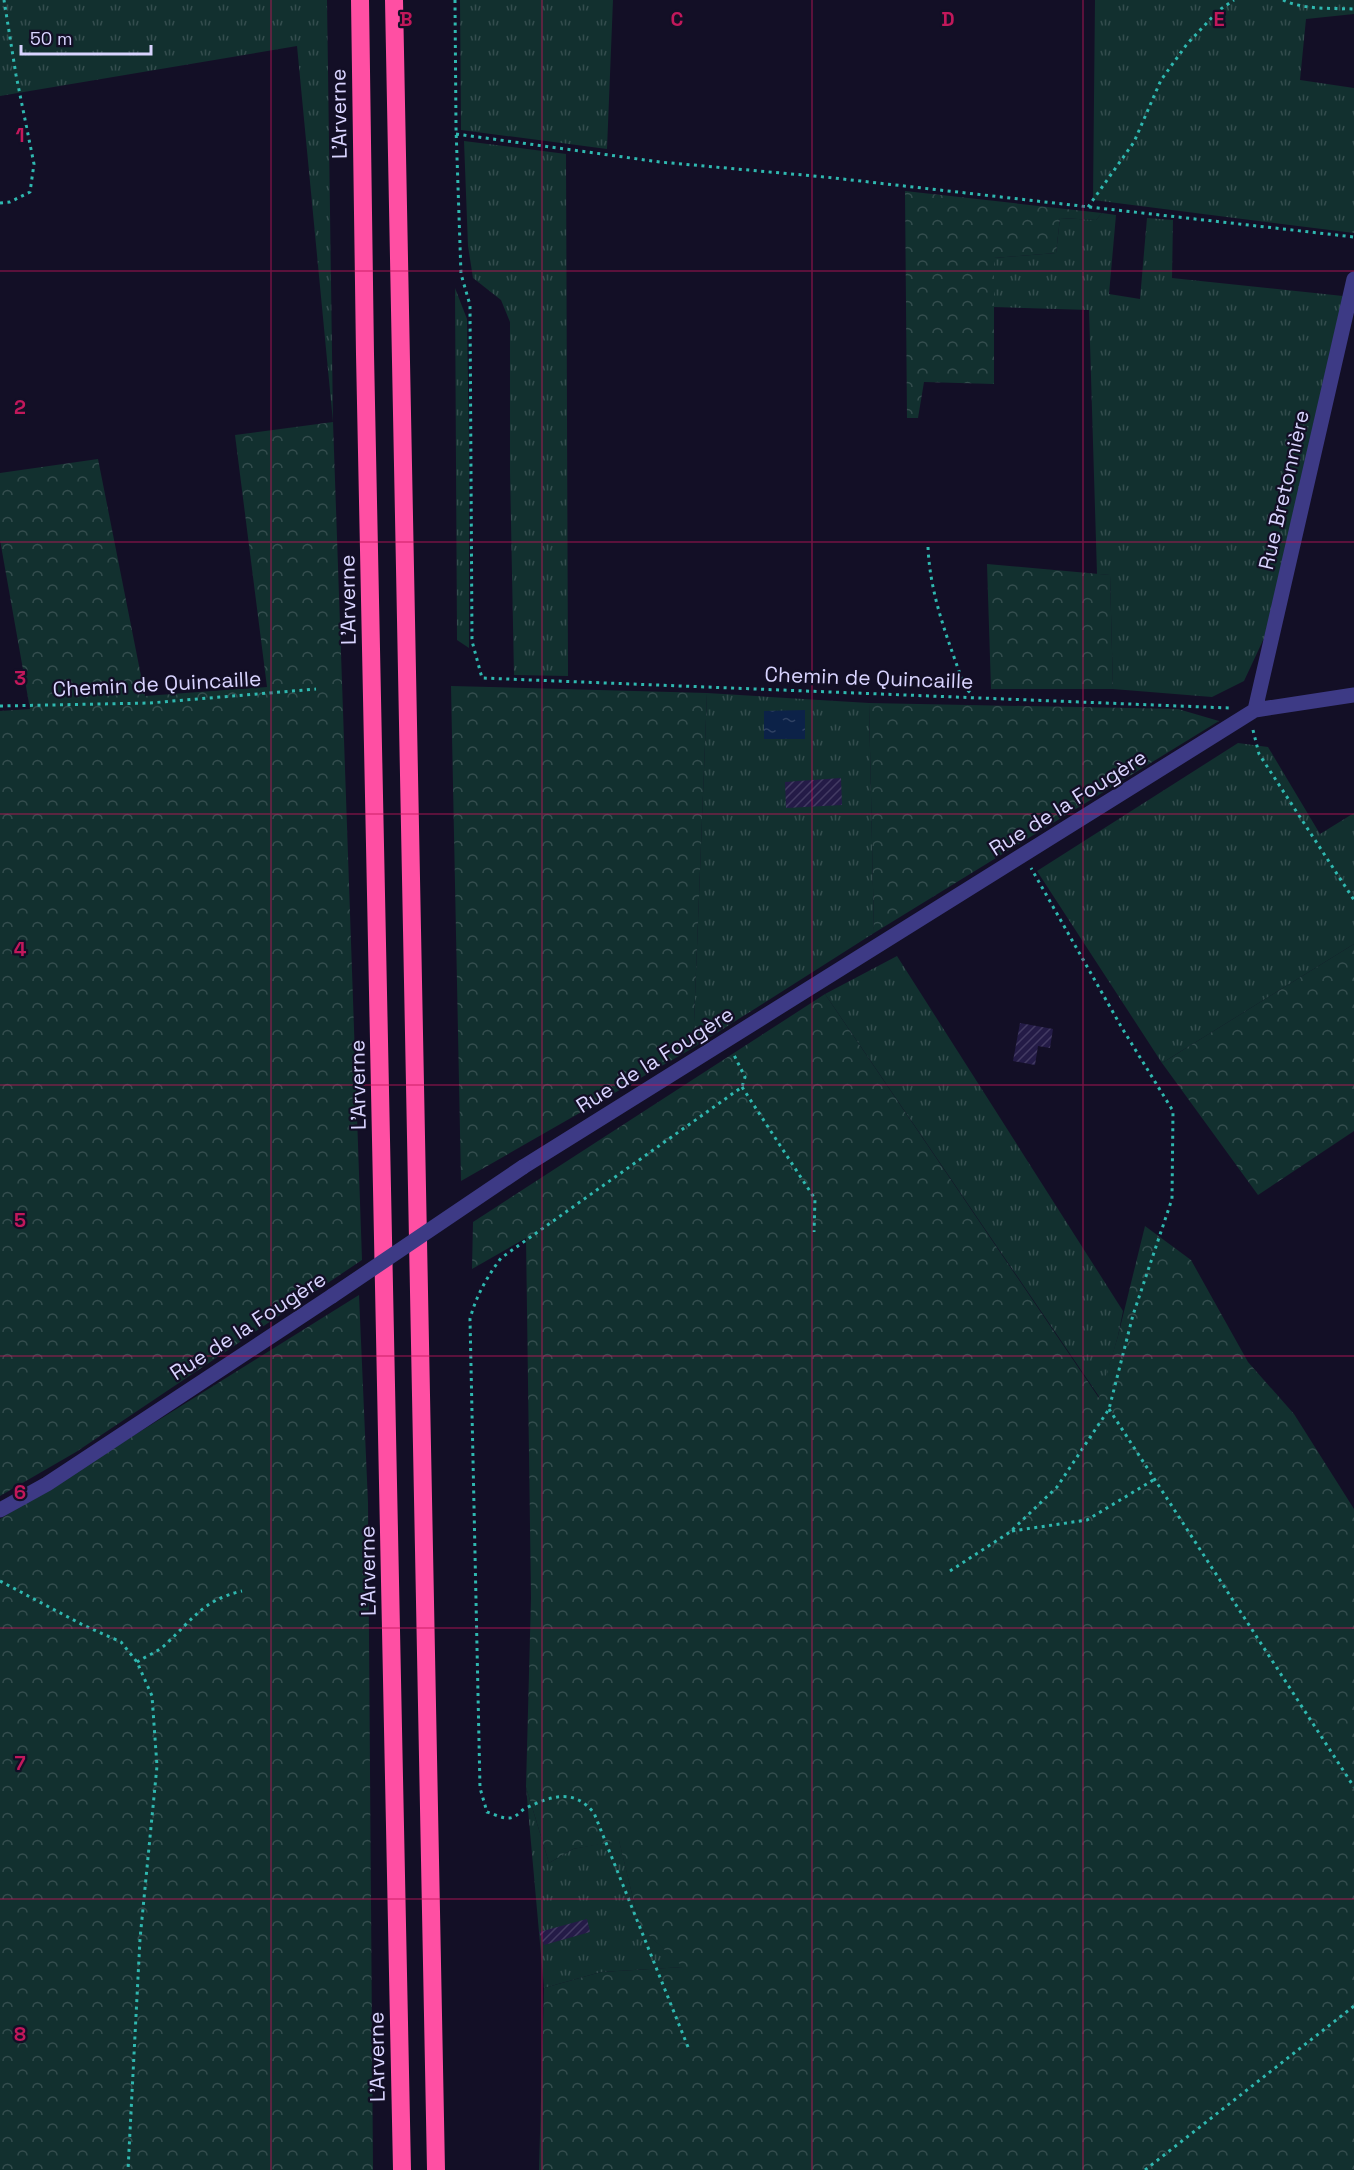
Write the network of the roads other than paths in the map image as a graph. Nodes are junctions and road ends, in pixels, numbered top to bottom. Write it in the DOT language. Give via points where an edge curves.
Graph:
graph roads {
  1 [pos="360,0"];
  2 [pos="394,0"];
  3 [pos="1354,279"];
  4 [pos="1354,696"];
  5 [pos="1255,710"];
  6 [pos="0,1510"];
  7 [pos="402,2170"];
  8 [pos="436,2170"];
  1 -- 7 [label="highway, L'Arverne"];
  2 -- 8 [label="highway"];
  3 -- 5 [label="street, Rue Bretonnière"];
  4 -- 5 [label="street, Rue de la Fougère"];
  5 -- 6 [label="street, Rue de la Fougère, bridge" via="523,1167 47,1484"];
}
